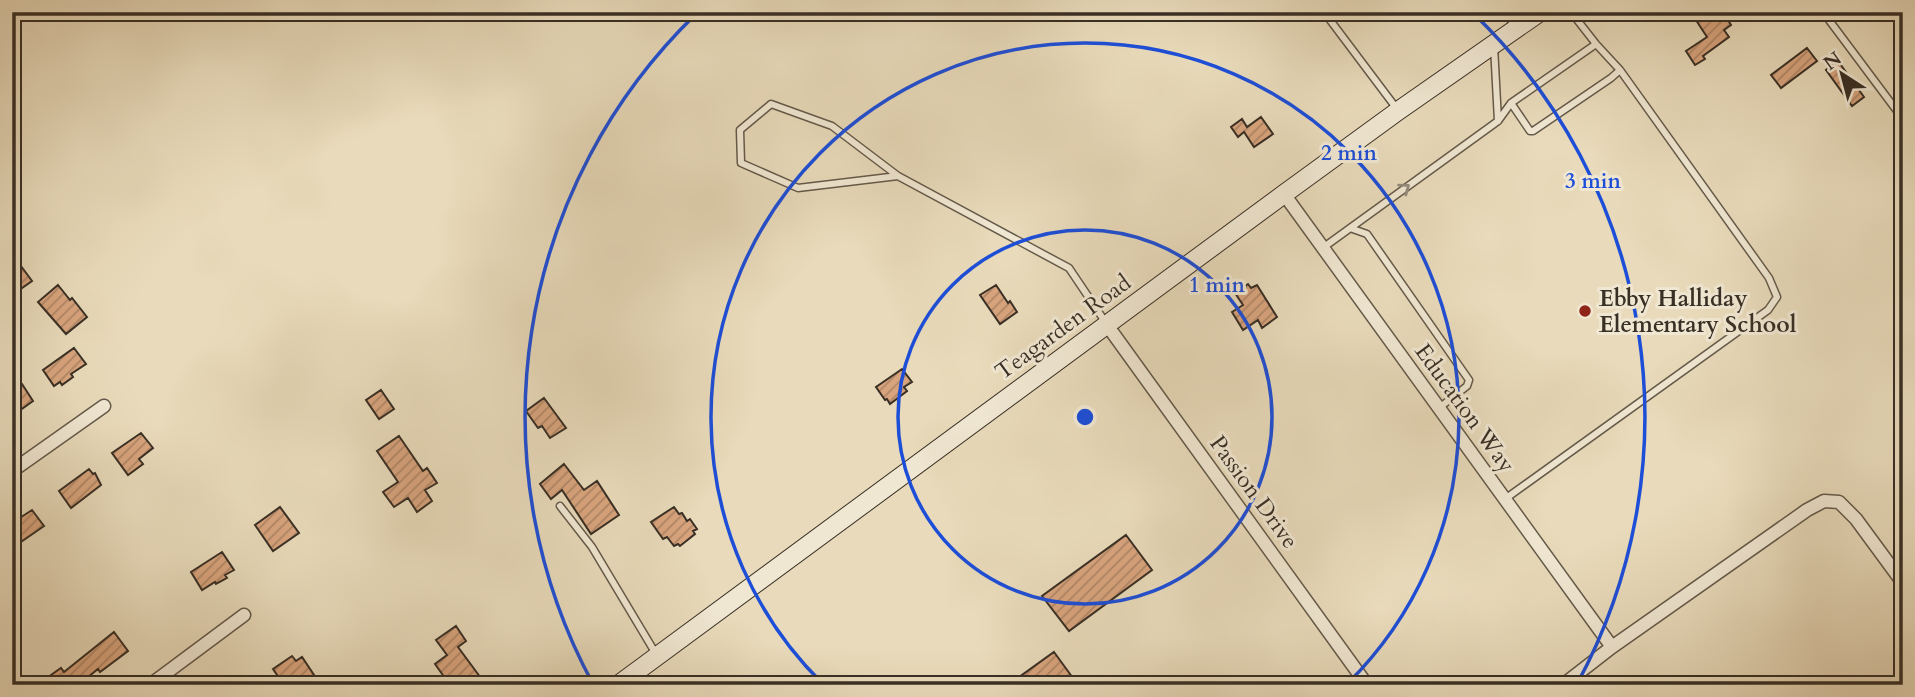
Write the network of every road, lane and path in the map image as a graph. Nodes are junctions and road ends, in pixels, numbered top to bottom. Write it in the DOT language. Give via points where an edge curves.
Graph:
graph roads {
  1 [pos="1324,12"];
  2 [pos="1540,12"];
  3 [pos="1571,12"];
  4 [pos="1823,12"];
  5 [pos="1514,19"];
  6 [pos="1494,44"];
  7 [pos="1596,44"];
  8 [pos="1620,70"];
  9 [pos="1511,103"];
  10 [pos="1398,111"];
  11 [pos="1903,119"];
  12 [pos="1498,121"];
  13 [pos="898,176"];
  14 [pos="1284,194"];
  15 [pos="1350,228"];
  16 [pos="1323,248"];
  17 [pos="1107,325"];
  18 [pos="104,406"];
  19 [pos="1439,408"];
  20 [pos="12,471"];
  21 [pos="1505,499"];
  22 [pos="560,506"];
  23 [pos="1903,583"];
  24 [pos="244,615"];
  25 [pos="1612,648"];
  26 [pos="657,656"];
  27 [pos="150,685"];
  28 [pos="618,685"];
  29 [pos="1367,685"];
  30 [pos="1563,685"];
  1 -- 10 [label="lane"];
  2 -- 5 [label="street, Teagarden Road"];
  3 -- 7 [label="lane"];
  4 -- 11 [label="lane"];
  5 -- 6 [label="street, Teagarden Road"];
  6 -- 10 [label="street, Teagarden Road"];
  6 -- 12 [label="lane"];
  7 -- 8 [label="lane"];
  7 -- 9 [label="lane"];
  8 -- 9 [label="lane" via="1533,131"];
  8 -- 21 [label="lane" via="1769,278 1777,297 1768,310"];
  9 -- 12 [label="lane"];
  10 -- 14 [label="street, Teagarden Road"];
  15 -- 12 [label="lane, one-way"];
  13 -- 13 [label="lane" via="832,126 771,104 740,130 741,163 798,188"];
  13 -- 17 [label="lane" via="1069,268"];
  14 -- 16 [label="street, Education Way"];
  14 -- 17 [label="street, Teagarden Road"];
  15 -- 16 [label="lane"];
  15 -- 19 [label="lane" via="1367,234 1469,380"];
  16 -- 19 [label="street, Education Way"];
  17 -- 26 [label="street, Teagarden Road"];
  17 -- 29 [label="street, Passion Drive"];
  18 -- 20 [label="street"];
  19 -- 21 [label="street, Education Way"];
  21 -- 25 [label="street, Education Way"];
  22 -- 26 [label="lane" via="592,547"];
  23 -- 25 [label="street" via="1856,519 1839,502 1824,501"];
  24 -- 27 [label="street"];
  25 -- 30 [label="street"];
  26 -- 28 [label="street, Teagarden Road"];
}
